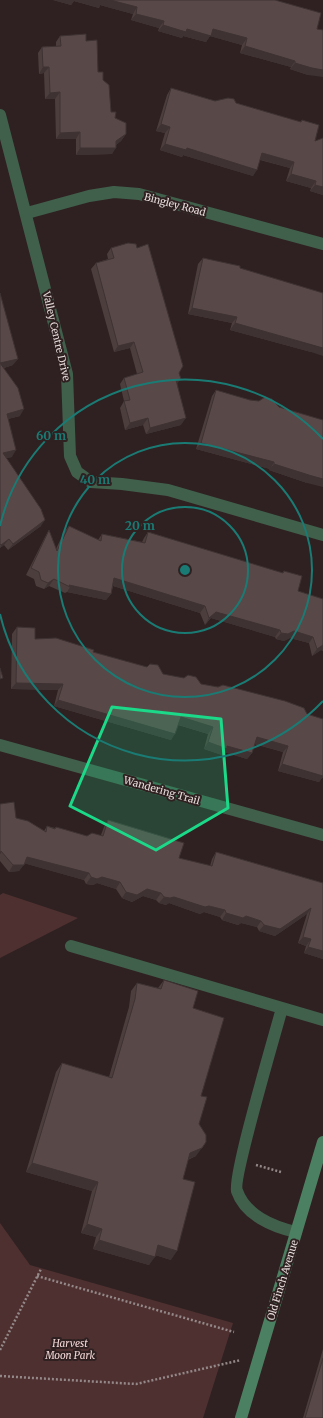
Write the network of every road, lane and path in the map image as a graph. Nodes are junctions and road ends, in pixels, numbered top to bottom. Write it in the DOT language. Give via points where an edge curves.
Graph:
graph roads {
  1 [pos="0,115"];
  2 [pos="27,213"];
  3 [pos="323,244"];
  4 [pos="323,535"];
  5 [pos="0,745"];
  6 [pos="323,835"];
  7 [pos="71,946"];
  8 [pos="282,1008"];
  9 [pos="323,1020"];
  10 [pos="323,1142"];
  11 [pos="296,1232"];
  12 [pos="41,1269"];
  13 [pos="37,1276"];
  14 [pos="234,1332"];
  15 [pos="0,1350"];
  16 [pos="259,1356"];
  17 [pos="0,1376"];
  18 [pos="240,1418"];
  1 -- 2 [label="street, Valley Centre Drive"];
  2 -- 3 [label="street, Bingley Road" via="89,196 114,192 139,194"];
  2 -- 4 [label="street, Valley Centre Drive" via="67,374 70,456 76,472 91,482 168,490"];
  5 -- 6 [label="street, Wandering Trail"];
  7 -- 8 [label="street"];
  8 -- 9 [label="street"];
  8 -- 11 [label="street" via="241,1161 236,1189 246,1208 279,1228"];
  10 -- 11 [label="street, Old Finch Avenue"];
  11 -- 16 [label="street, Old Finch Avenue"];
  12 -- 13 [label="path"];
  13 -- 14 [label="path"];
  13 -- 15 [label="path"];
  16 -- 17 [label="path" via="136,1384"];
  16 -- 18 [label="street, Old Finch Avenue"];
}
